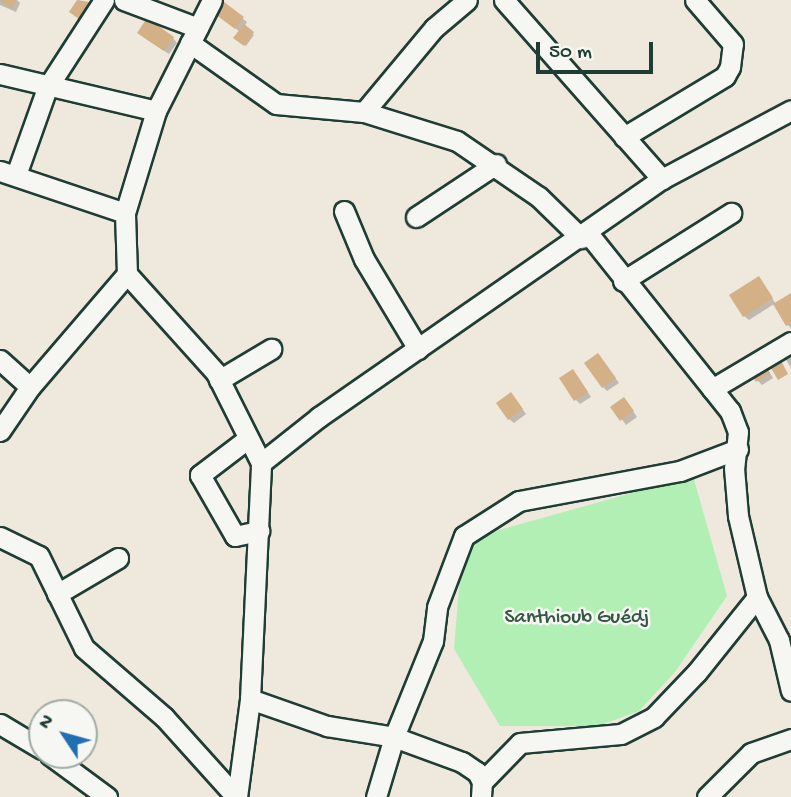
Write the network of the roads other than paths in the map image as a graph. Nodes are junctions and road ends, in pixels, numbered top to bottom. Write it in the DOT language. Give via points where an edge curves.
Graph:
graph roads {
  1 [pos="104,0"];
  2 [pos="124,0"];
  3 [pos="212,0"];
  4 [pos="467,0"];
  5 [pos="504,0"];
  6 [pos="695,0"];
  7 [pos="194,36"];
  8 [pos="0,74"];
  9 [pos="47,88"];
  10 [pos="791,110"];
  11 [pos="156,111"];
  12 [pos="364,112"];
  13 [pos="624,137"];
  14 [pos="496,164"];
  15 [pos="8,173"];
  16 [pos="662,179"];
  17 [pos="344,211"];
  18 [pos="125,213"];
  19 [pos="731,213"];
  20 [pos="416,217"];
  21 [pos="584,235"];
  22 [pos="127,274"];
  23 [pos="623,281"];
  24 [pos="791,342"];
  25 [pos="271,349"];
  26 [pos="418,349"];
  27 [pos="0,360"];
  28 [pos="219,380"];
  29 [pos="30,387"];
  30 [pos="712,389"];
  31 [pos="0,432"];
  32 [pos="246,440"];
  33 [pos="738,449"];
  34 [pos="261,463"];
  35 [pos="259,531"];
  36 [pos="0,537"];
  37 [pos="118,558"];
  38 [pos="57,594"];
  39 [pos="758,597"];
  40 [pos="791,691"];
  41 [pos="250,699"];
  42 [pos="0,724"];
  43 [pos="394,737"];
  44 [pos="791,739"];
  45 [pos="28,741"];
  46 [pos="69,769"];
  47 [pos="482,790"];
  48 [pos="107,797"];
  49 [pos="236,797"];
  50 [pos="376,797"];
  51 [pos="707,797"];
  1 -- 9 [label="street"];
  2 -- 7 [label="street"];
  3 -- 7 [label="street"];
  4 -- 12 [label="street" via="434,28"];
  5 -- 13 [label="street"];
  6 -- 13 [label="street" via="733,44 730,67 725,76"];
  7 -- 11 [label="street"];
  7 -- 12 [label="street" via="276,104"];
  8 -- 9 [label="street"];
  9 -- 11 [label="street"];
  9 -- 15 [label="street"];
  10 -- 16 [label="street"];
  11 -- 18 [label="street"];
  12 -- 14 [label="street" via="457,141"];
  13 -- 16 [label="street"];
  14 -- 20 [label="street"];
  14 -- 21 [label="street"];
  15 -- 18 [label="street"];
  16 -- 21 [label="street"];
  17 -- 26 [label="street" via="365,259"];
  18 -- 22 [label="street"];
  19 -- 23 [label="street"];
  21 -- 23 [label="street"];
  21 -- 26 [label="street"];
  22 -- 28 [label="street"];
  22 -- 29 [label="street"];
  23 -- 30 [label="street"];
  24 -- 30 [label="street"];
  25 -- 28 [label="street"];
  26 -- 34 [label="street"];
  27 -- 29 [label="street"];
  28 -- 32 [label="street"];
  29 -- 31 [label="street"];
  30 -- 33 [label="street" via="730,411 738,432"];
  32 -- 34 [label="street"];
  32 -- 35 [label="street" via="200,475 235,536"];
  33 -- 39 [label="street" via="734,468 738,516"];
  33 -- 43 [label="street" via="680,471 519,500 464,536 437,607 433,641"];
  34 -- 35 [label="street"];
  35 -- 41 [label="street"];
  36 -- 38 [label="street" via="39,556"];
  37 -- 38 [label="street"];
  38 -- 49 [label="street" via="84,648 164,717"];
  39 -- 40 [label="street" via="779,640"];
  39 -- 47 [label="street" via="654,717 621,734 520,743"];
  41 -- 43 [label="street" via="327,726"];
  41 -- 49 [label="street"];
  42 -- 45 [label="street"];
  43 -- 47 [label="street" via="462,762 477,772"];
  43 -- 50 [label="street"];
  44 -- 51 [label="street" via="751,753"];
  46 -- 48 [label="street"];
}
